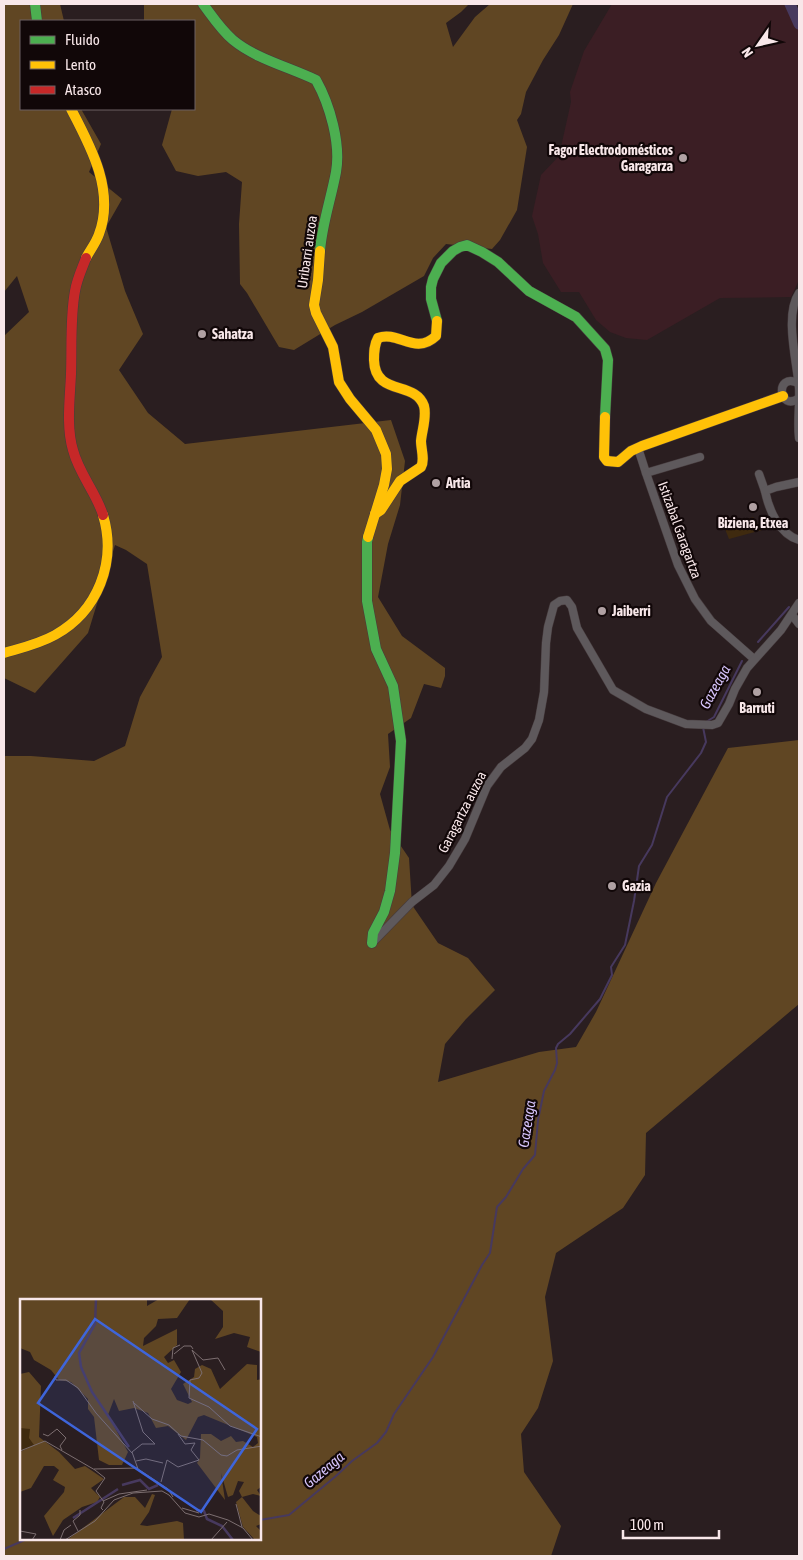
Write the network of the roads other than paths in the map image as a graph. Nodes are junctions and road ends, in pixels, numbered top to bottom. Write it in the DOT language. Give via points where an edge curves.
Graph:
graph roads {
  1 [pos="34,4"];
  2 [pos="203,4"];
  3 [pos="37,20"];
  4 [pos="73,110"];
  5 [pos="799,293"];
  6 [pos="798,383"];
  7 [pos="783,396"];
  8 [pos="799,398"];
  9 [pos="799,438"];
  10 [pos="638,448"];
  11 [pos="700,457"];
  12 [pos="646,473"];
  13 [pos="759,474"];
  14 [pos="799,482"];
  15 [pos="765,491"];
  16 [pos="375,514"];
  17 [pos="799,540"];
  18 [pos="367,548"];
  19 [pos="799,603"];
  20 [pos="792,615"];
  21 [pos="799,624"];
  22 [pos="4,653"];
  23 [pos="754,660"];
  24 [pos="372,943"];
  1 -- 3 [label="street"];
  2 -- 16 [label="street, Uribarri auzoa" via="234,41 316,80 321,89 337,148 314,305 333,347 339,382 376,430 386,454 386,477"];
  4 -- 22 [label="street" via="90,144 104,195 99,234 76,288 70,435 77,463 103,514 108,546 106,567 94,596 57,634"];
  5 -- 6 [label="street" via="792,319"];
  6 -- 7 [label="street" via="793,380 784,384"];
  6 -- 8 [label="street"];
  7 -- 8 [label="street" via="790,402"];
  7 -- 10 [label="street"];
  8 -- 9 [label="street"];
  10 -- 12 [label="street, Istizabal Garagartza"];
  10 -- 16 [label="street" via="618,462 607,461 604,457 608,360 605,349 576,317 529,291 491,257 467,245 445,258 431,286 438,332 433,339 421,345 386,334 378,337 374,345 375,369 380,378 416,394 424,405 423,464 400,481"];
  11 -- 12 [label="street"];
  12 -- 23 [label="street, Istizabal Garagartza" via="678,565 695,601 711,621"];
  13 -- 15 [label="street"];
  14 -- 15 [label="street"];
  15 -- 17 [label="street" via="776,520 790,536"];
  16 -- 18 [label="street, Uribarri auzoa"];
  18 -- 24 [label="street, Garagartza auzoa" via="369,619 376,649 393,686 401,741 390,891"];
  19 -- 20 [label="street, Garagartza auzoa"];
  20 -- 21 [label="street"];
  20 -- 23 [label="street, Garagartza auzoa"];
  23 -- 24 [label="street, Garagartza auzoa" via="718,723 686,724 646,709 613,690 577,628 572,607 567,600 554,605 546,643 544,692 532,739 500,767 487,786 465,839 449,866 434,885 412,902"];
}
